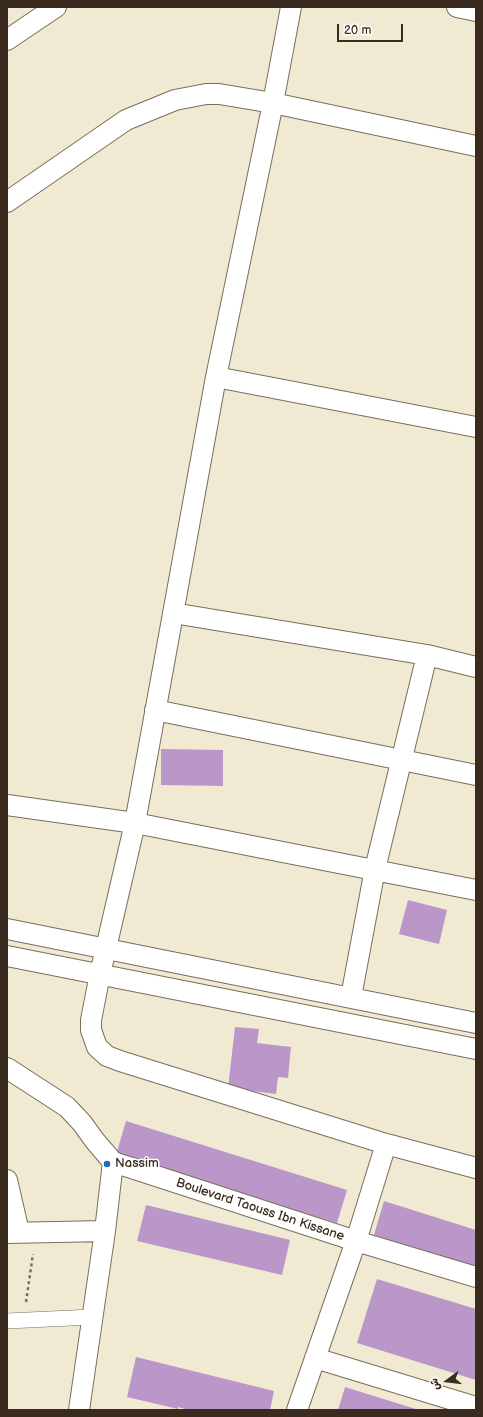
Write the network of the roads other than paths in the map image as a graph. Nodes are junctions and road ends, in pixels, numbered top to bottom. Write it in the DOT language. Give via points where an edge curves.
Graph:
graph roads {
  1 [pos="56,7"];
  2 [pos="291,7"];
  3 [pos="457,7"];
  4 [pos="476,11"];
  5 [pos="7,40"];
  6 [pos="273,104"];
  7 [pos="476,146"];
  8 [pos="7,202"];
  9 [pos="216,377"];
  10 [pos="476,427"];
  11 [pos="173,613"];
  12 [pos="427,655"];
  13 [pos="476,667"];
  14 [pos="156,710"];
  15 [pos="402,760"];
  16 [pos="476,774"];
  17 [pos="7,805"];
  18 [pos="135,823"];
  19 [pos="375,869"];
  20 [pos="476,890"];
  21 [pos="7,929"];
  22 [pos="105,950"];
  23 [pos="7,956"];
  24 [pos="100,974"];
  25 [pos="351,997"];
  26 [pos="476,1023"];
  27 [pos="476,1049"];
  28 [pos="7,1068"];
  29 [pos="386,1144"];
  30 [pos="113,1162"];
  31 [pos="476,1168"];
  32 [pos="7,1180"];
  33 [pos="105,1231"];
  34 [pos="21,1232"];
  35 [pos="356,1241"];
  36 [pos="476,1278"];
  37 [pos="92,1317"];
  38 [pos="7,1321"];
  39 [pos="315,1358"];
  40 [pos="476,1407"];
  41 [pos="83,1409"];
  42 [pos="297,1410"];
  1 -- 5 [label="street"];
  2 -- 6 [label="street"];
  3 -- 4 [label="street"];
  6 -- 7 [label="street"];
  6 -- 8 [label="street" via="206,94 160,105 126,120"];
  6 -- 9 [label="street"];
  9 -- 10 [label="street"];
  9 -- 11 [label="street"];
  11 -- 12 [label="street"];
  11 -- 14 [label="street"];
  12 -- 13 [label="street"];
  12 -- 15 [label="street"];
  14 -- 15 [label="street"];
  14 -- 18 [label="street"];
  15 -- 16 [label="street"];
  15 -- 19 [label="street"];
  17 -- 18 [label="street"];
  18 -- 19 [label="street"];
  18 -- 22 [label="street"];
  19 -- 20 [label="street"];
  19 -- 25 [label="street"];
  21 -- 22 [label="street"];
  22 -- 24 [label="street"];
  22 -- 25 [label="street"];
  23 -- 24 [label="street"];
  24 -- 27 [label="street"];
  24 -- 29 [label="street" via="91,1030 97,1047 107,1056"];
  25 -- 26 [label="street"];
  28 -- 30 [label="street" via="67,1107"];
  29 -- 31 [label="street"];
  29 -- 35 [label="street"];
  30 -- 33 [label="street"];
  30 -- 35 [label="street, Boulevard Taouss Ibn Kissane"];
  32 -- 34 [label="street"];
  33 -- 34 [label="street"];
  33 -- 37 [label="street"];
  35 -- 36 [label="street, Boulevard Taouss Ibn Kissane"];
  35 -- 39 [label="street"];
  37 -- 38 [label="street"];
  37 -- 41 [label="street"];
  39 -- 40 [label="street"];
  39 -- 42 [label="street"];
}
